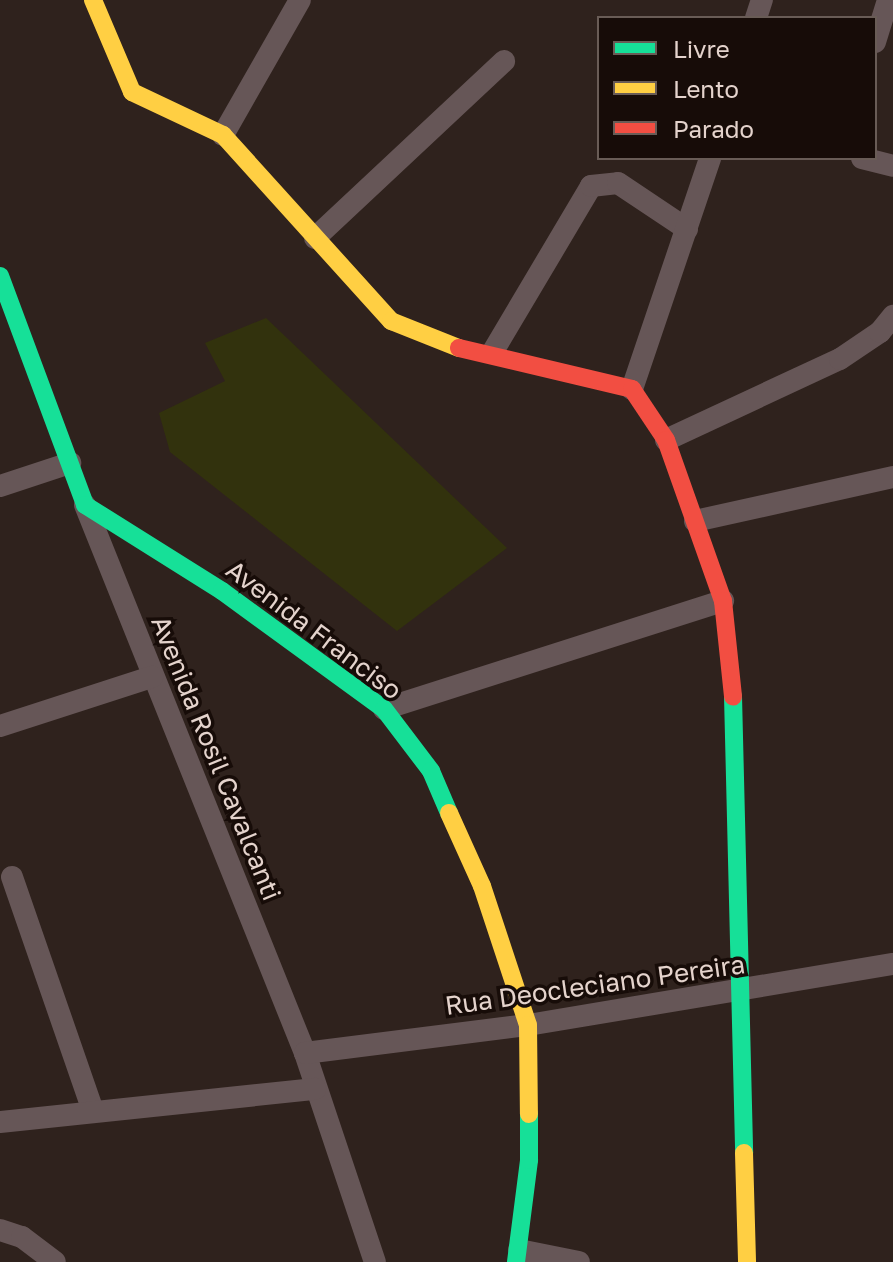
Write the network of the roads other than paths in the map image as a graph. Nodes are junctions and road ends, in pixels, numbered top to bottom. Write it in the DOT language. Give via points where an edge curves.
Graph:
graph roads {
  1 [pos="93,0"];
  2 [pos="300,0"];
  3 [pos="888,0"];
  4 [pos="877,35"];
  5 [pos="504,61"];
  6 [pos="223,135"];
  7 [pos="709,160"];
  8 [pos="870,160"];
  9 [pos="893,166"];
  10 [pos="687,229"];
  11 [pos="315,238"];
  12 [pos="0,276"];
  13 [pos="893,316"];
  14 [pos="492,353"];
  15 [pos="632,389"];
  16 [pos="666,440"];
  17 [pos="70,463"];
  18 [pos="893,477"];
  19 [pos="0,486"];
  20 [pos="85,505"];
  21 [pos="695,521"];
  22 [pos="723,601"];
  23 [pos="152,677"];
  24 [pos="384,709"];
  25 [pos="0,726"];
  26 [pos="12,877"];
  27 [pos="893,964"];
  28 [pos="744,992"];
  29 [pos="528,1025"];
  30 [pos="305,1053"];
  31 [pos="315,1089"];
  32 [pos="93,1111"];
  33 [pos="0,1122"];
  34 [pos="0,1230"];
  35 [pos="518,1256"];
  36 [pos="55,1262"];
  37 [pos="375,1262"];
  38 [pos="579,1262"];
  39 [pos="747,1262"];
  1 -- 6 [label="street" via="132,92"];
  2 -- 6 [label="street"];
  3 -- 4 [label="street"];
  5 -- 11 [label="street"];
  6 -- 11 [label="street"];
  7 -- 10 [label="street"];
  8 -- 9 [label="street"];
  10 -- 14 [label="street" via="618,183 598,183 586,190"];
  10 -- 15 [label="street"];
  11 -- 14 [label="street" via="372,302 411,334"];
  12 -- 17 [label="street, Avenida Rosil Cavalcanti"];
  13 -- 16 [label="street" via="871,339 840,359"];
  14 -- 15 [label="street"];
  15 -- 16 [label="street"];
  16 -- 21 [label="street"];
  17 -- 19 [label="street"];
  17 -- 20 [label="street, Avenida Rosil Cavalcanti"];
  18 -- 21 [label="street"];
  20 -- 23 [label="street, Avenida Rosil Cavalcanti"];
  20 -- 24 [label="street, Avenida Franciso" via="222,591"];
  21 -- 22 [label="street"];
  22 -- 24 [label="street"];
  22 -- 28 [label="street" via="736,688"];
  23 -- 25 [label="street"];
  23 -- 30 [label="street, Avenida Rosil Cavalcanti"];
  24 -- 29 [label="street, Avenida Franciso" via="431,771 465,844"];
  26 -- 32 [label="street"];
  27 -- 28 [label="street, Rua Deocleciano Pereira"];
  28 -- 29 [label="street, Rua Deocleciano Pereira"];
  28 -- 39 [label="street"];
  29 -- 30 [label="street, Rua Deocleciano Pereira"];
  29 -- 35 [label="street, Avenida Franciso" via="529,1160"];
  30 -- 31 [label="street, Avenida Rosil Cavalcanti"];
  31 -- 32 [label="street"];
  31 -- 37 [label="street, Avenida Rosil Cavalcanti"];
  32 -- 33 [label="street"];
  34 -- 36 [label="street" via="22,1237"];
  35 -- 38 [label="street"];
}
